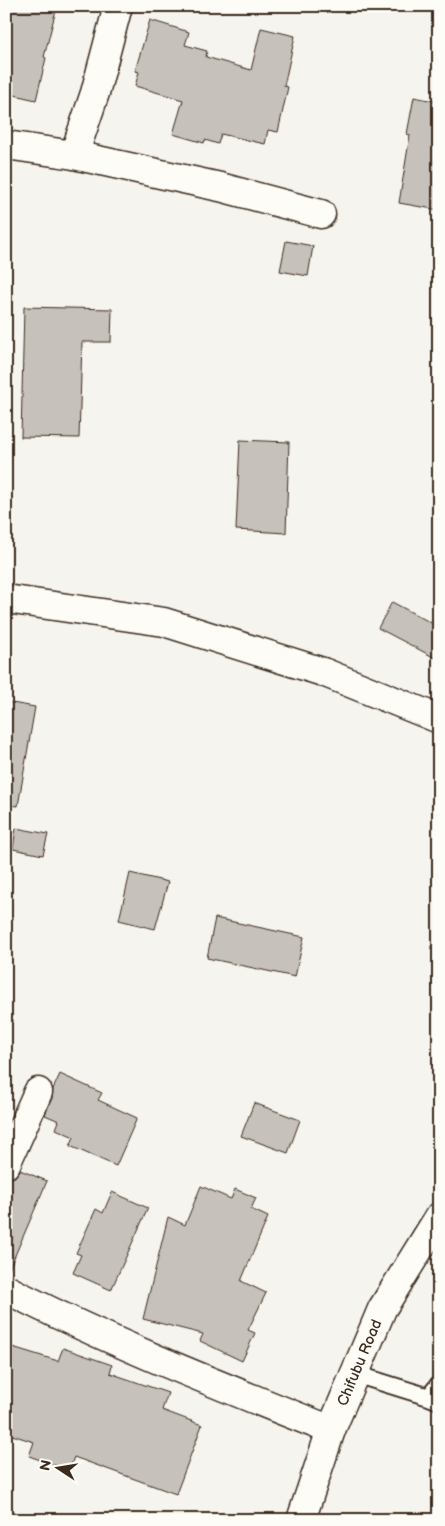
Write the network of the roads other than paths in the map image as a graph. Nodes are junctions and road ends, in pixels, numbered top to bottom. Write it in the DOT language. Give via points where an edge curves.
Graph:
graph roads {
  1 [pos="118,6"];
  2 [pos="6,145"];
  3 [pos="74,155"];
  4 [pos="321,214"];
  5 [pos="6,599"];
  6 [pos="439,719"];
  7 [pos="38,1092"];
  8 [pos="6,1164"];
  9 [pos="439,1217"];
  10 [pos="6,1289"];
  11 [pos="355,1374"];
  12 [pos="436,1394"];
  13 [pos="331,1430"];
  14 [pos="301,1520"];
  1 -- 3 [label="street" via="95,93"];
  2 -- 3 [label="street"];
  3 -- 4 [label="street" via="220,187"];
  5 -- 6 [label="street" via="164,622 323,672"];
  7 -- 8 [label="street"];
  9 -- 11 [label="street, Chifubu Road" via="382,1309"];
  10 -- 13 [label="street" via="160,1362"];
  11 -- 12 [label="lane"];
  11 -- 13 [label="street, Chifubu Road"];
  13 -- 14 [label="street, Chifubu Road"];
}
